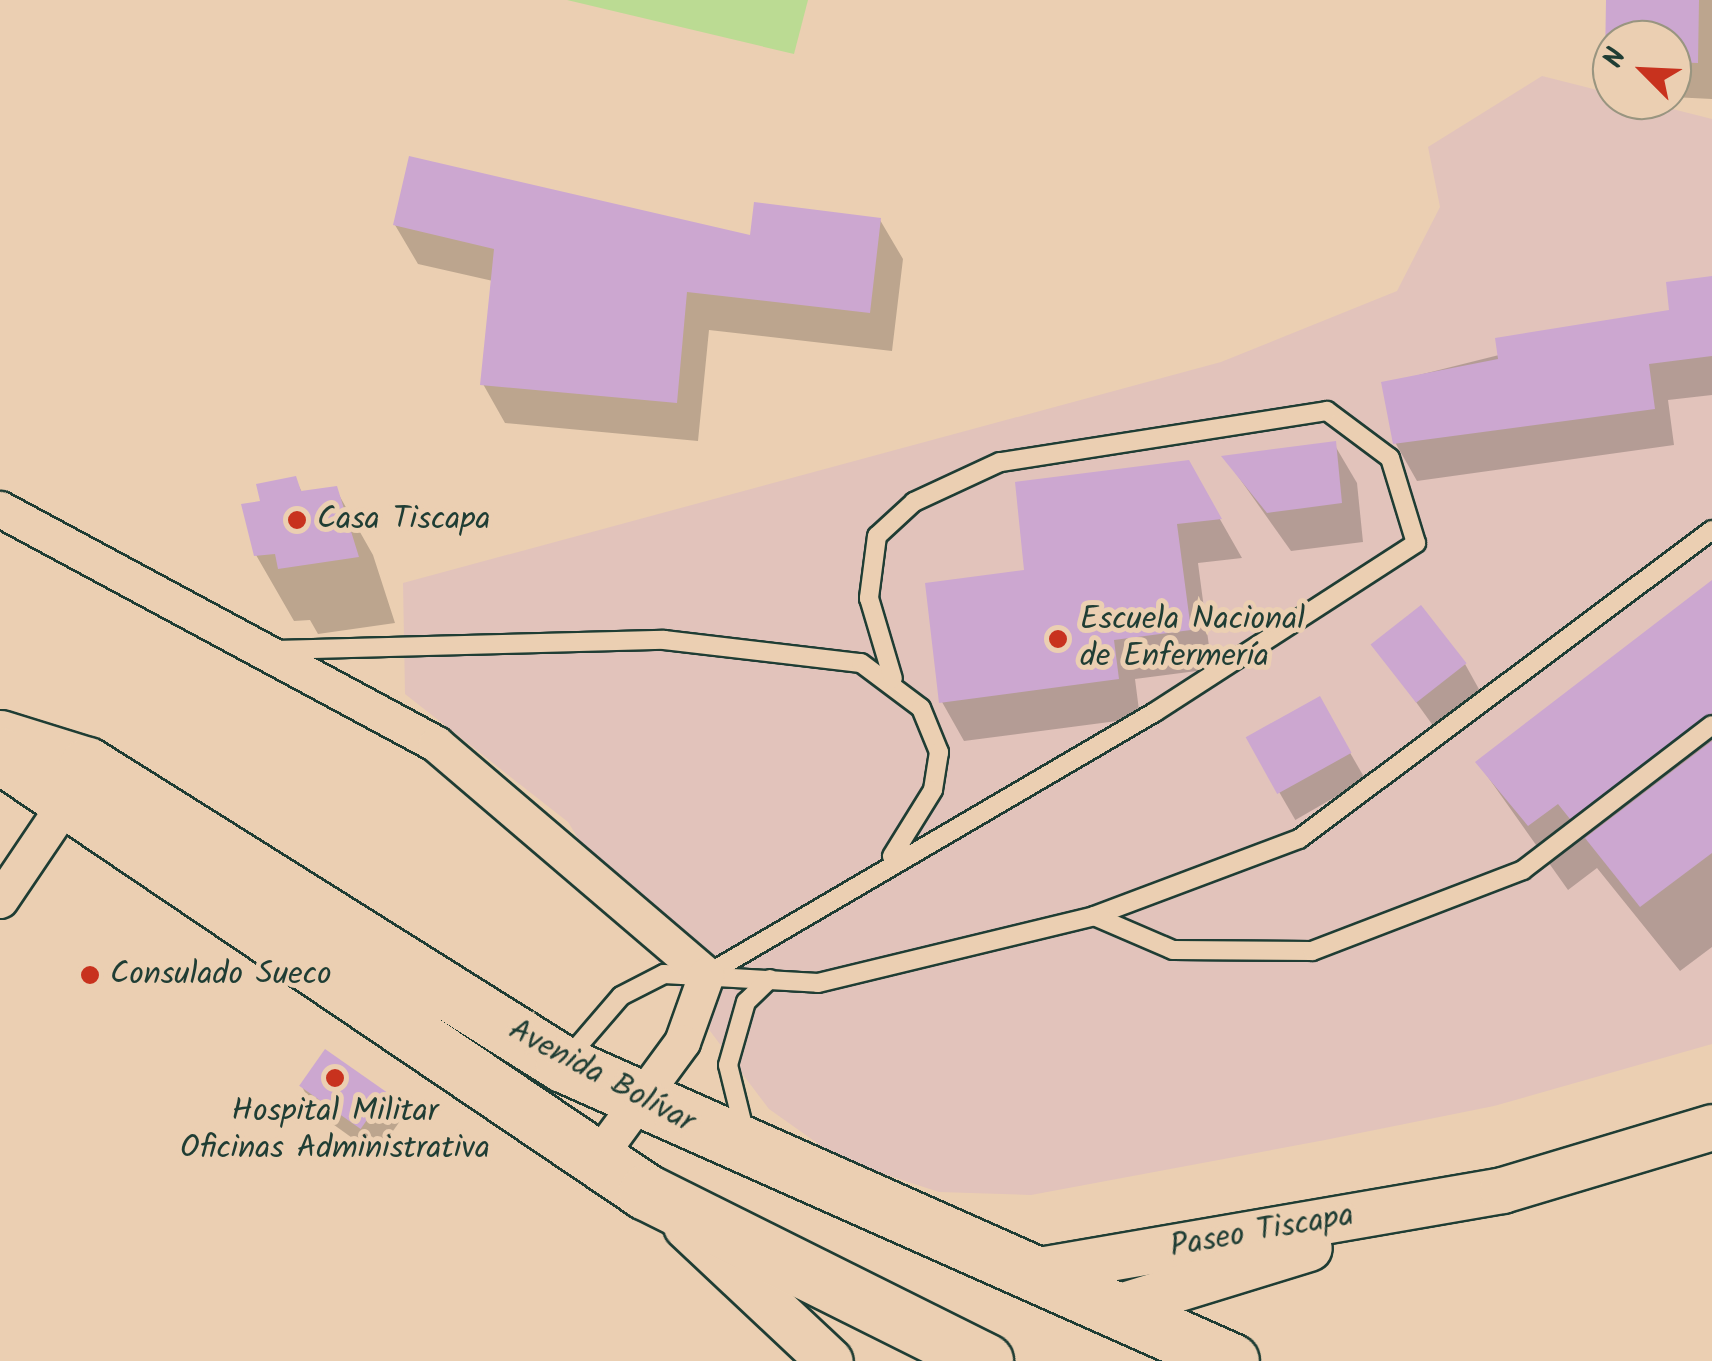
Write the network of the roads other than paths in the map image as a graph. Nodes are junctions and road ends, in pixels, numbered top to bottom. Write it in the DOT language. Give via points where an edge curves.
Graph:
graph roads {
  1 [pos="0,509"];
  2 [pos="1712,530"];
  3 [pos="266,650"];
  4 [pos="893,678"];
  5 [pos="1712,725"];
  6 [pos="0,738"];
  7 [pos="0,755"];
  8 [pos="64,805"];
  9 [pos="219,848"];
  10 [pos="885,864"];
  11 [pos="0,900"];
  12 [pos="1094,916"];
  13 [pos="706,975"];
  14 [pos="770,980"];
  15 [pos="563,1064"];
  16 [pos="640,1100"];
  17 [pos="1712,1128"];
  18 [pos="749,1154"];
  19 [pos="596,1159"];
  20 [pos="1502,1190"];
  21 [pos="646,1192"];
  22 [pos="1022,1273"];
  23 [pos="1107,1310"];
  24 [pos="830,1361"];
  25 [pos="985,1361"];
  26 [pos="1231,1361"];
  1 -- 3 [label="street"];
  2 -- 12 [label="lane" via="1299,839"];
  3 -- 4 [label="lane" via="664,640 795,649"];
  3 -- 13 [label="street" via="436,744"];
  4 -- 10 [label="lane" via="921,708 940,752 916,828"];
  4 -- 10 [label="lane" via="869,598 877,536 914,502 1000,462 1327,411 1390,458 1416,543 1155,712"];
  5 -- 12 [label="lane" via="1523,870 1312,950 1173,950"];
  6 -- 9 [label="highway, Avenida Bolívar" via="87,765"];
  7 -- 8 [label="highway, Avenida Bolívar"];
  8 -- 9 [label="highway" via="94,790 170,835"];
  8 -- 11 [label="street"];
  8 -- 19 [label="highway, Avenida Bolívar"];
  9 -- 15 [label="highway, Avenida Bolívar"];
  10 -- 13 [label="lane"];
  12 -- 14 [label="lane" via="818,984"];
  13 -- 14 [label="lane"];
  13 -- 15 [label="lane" via="664,974 622,996"];
  13 -- 16 [label="street" via="682,1042"];
  14 -- 18 [label="lane" via="746,1002 728,1065"];
  15 -- 16 [label="highway, Avenida Bolívar"];
  16 -- 18 [label="highway, Avenida Bolívar"];
  16 -- 19 [label="street"];
  17 -- 20 [label="street, Paseo Tiscapa"];
  18 -- 22 [label="highway, Avenida Bolívar"];
  19 -- 21 [label="highway, Avenida Bolívar"];
  20 -- 22 [label="street, Paseo Tiscapa"];
  20 -- 23 [label="street, Paseo Tiscapa"];
  21 -- 24 [label="street"];
  21 -- 25 [label="highway, Avenida Bolívar"];
  22 -- 23 [label="highway, Avenida Bolívar"];
  23 -- 26 [label="highway, Avenida Bolívar"];
}
